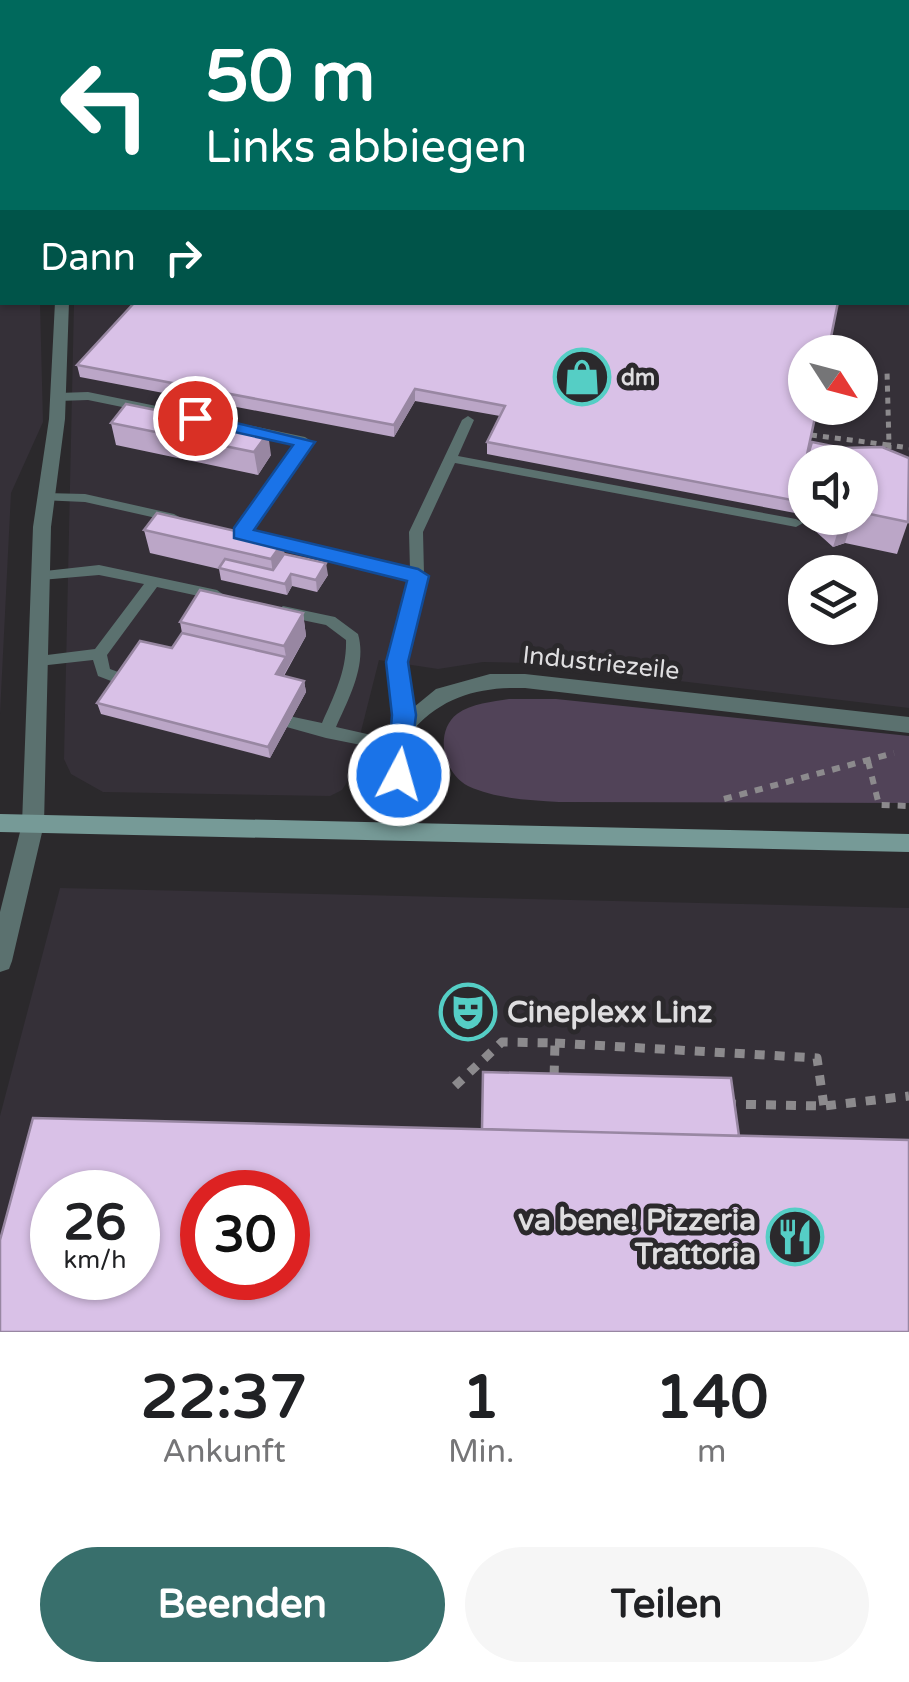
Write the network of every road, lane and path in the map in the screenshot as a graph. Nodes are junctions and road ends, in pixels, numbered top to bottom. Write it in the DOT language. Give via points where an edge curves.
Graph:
graph roads {
  1 [pos="62,305"];
  2 [pos="887,371"];
  3 [pos="58,397"];
  4 [pos="468,420"];
  5 [pos="214,422"];
  6 [pos="232,426"];
  7 [pos="811,435"];
  8 [pos="890,444"];
  9 [pos="909,448"];
  10 [pos="450,458"];
  11 [pos="887,464"];
  12 [pos="45,496"];
  13 [pos="788,521"];
  14 [pos="189,522"];
  15 [pos="224,529"];
  16 [pos="241,533"];
  17 [pos="41,576"];
  18 [pos="418,576"];
  19 [pos="154,581"];
  20 [pos="242,601"];
  21 [pos="260,605"];
  22 [pos="99,654"];
  23 [pos="38,661"];
  24 [pos="124,680"];
  25 [pos="289,722"];
  26 [pos="909,725"];
  27 [pos="326,732"];
  28 [pos="402,737"];
  29 [pos="909,748"];
  30 [pos="868,761"];
  31 [pos="724,799"];
  32 [pos="909,806"];
  33 [pos="0,823"];
  34 [pos="33,824"];
  35 [pos="396,831"];
  36 [pos="909,843"];
  37 [pos="0,962"];
  38 [pos="555,1043"];
  39 [pos="454,1086"];
  40 [pos="909,1096"];
  41 [pos="554,1098"];
  42 [pos="710,1104"];
  43 [pos="824,1106"];
  1 -- 3 [label="street"];
  2 -- 8 [label="path"];
  3 -- 5 [label="lane" via="88,396"];
  3 -- 12 [label="street"];
  4 -- 10 [label="lane"];
  6 -- 16 [label="lane" via="305,442"];
  7 -- 8 [label="path"];
  8 -- 9 [label="path"];
  8 -- 11 [label="path"];
  10 -- 13 [label="lane"];
  10 -- 18 [label="lane" via="418,524"];
  12 -- 14 [label="lane" via="85,498"];
  12 -- 17 [label="street"];
  15 -- 16 [label="lane"];
  16 -- 18 [label="lane"];
  17 -- 19 [label="lane" via="99,570"];
  17 -- 23 [label="street"];
  18 -- 28 [label="lane" via="397,662"];
  19 -- 20 [label="lane"];
  19 -- 22 [label="lane"];
  21 -- 27 [label="lane" via="330,622 353,638 347,686"];
  22 -- 23 [label="lane"];
  22 -- 24 [label="lane" via="103,672"];
  23 -- 34 [label="street"];
  25 -- 27 [label="lane"];
  26 -- 28 [label="street, Industriezeile" via="506,680 445,692"];
  27 -- 28 [label="lane"];
  28 -- 35 [label="street"];
  29 -- 30 [label="path"];
  30 -- 31 [label="path"];
  30 -- 32 [label="path" via="879,805"];
  33 -- 34 [label="main road"];
  34 -- 35 [label="main road"];
  34 -- 37 [label="street"];
  35 -- 36 [label="main road"];
  38 -- 39 [label="path" via="502,1042"];
  38 -- 41 [label="path"];
  38 -- 43 [label="path" via="817,1058"];
  40 -- 43 [label="path"];
  42 -- 43 [label="path"];
}
